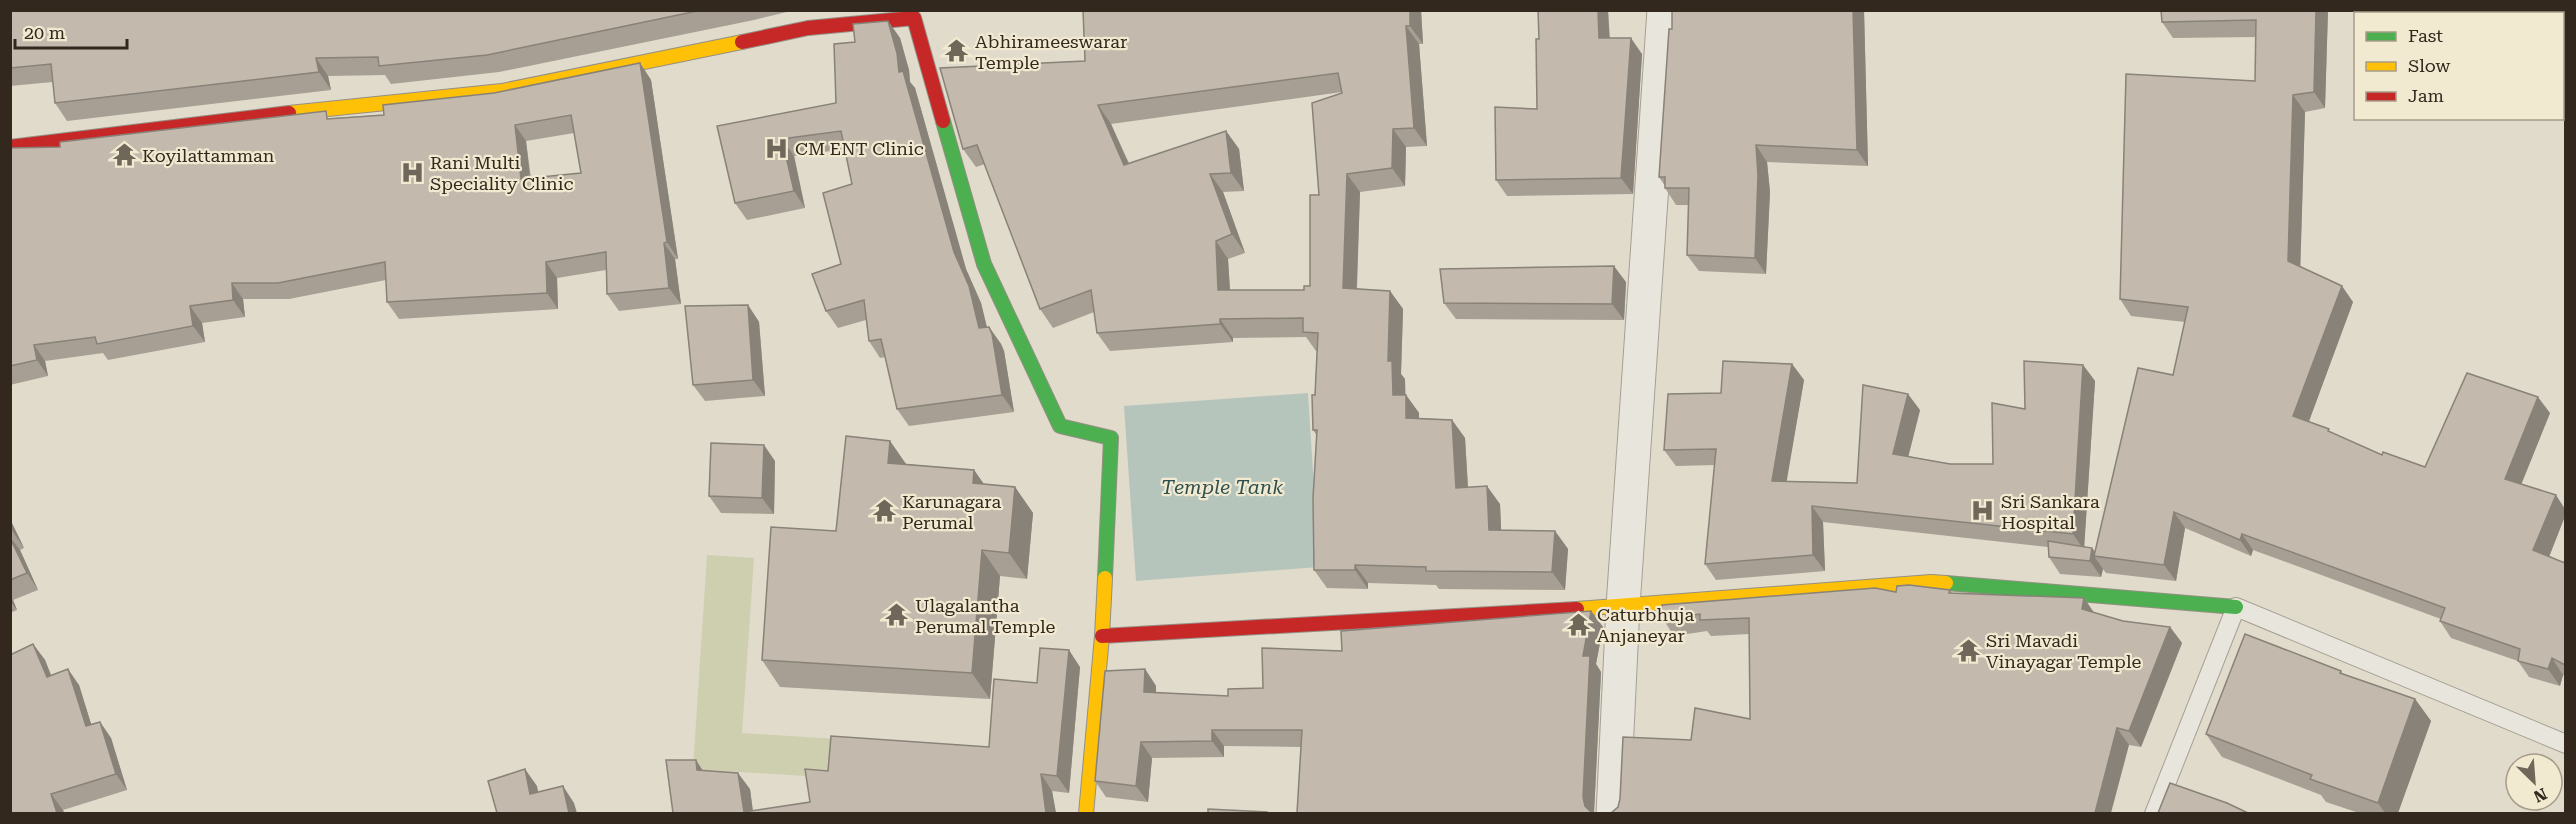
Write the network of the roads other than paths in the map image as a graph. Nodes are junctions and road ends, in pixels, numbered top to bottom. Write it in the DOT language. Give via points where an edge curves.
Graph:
graph roads {
  1 [pos="1664,10"];
  2 [pos="914,14"];
  3 [pos="10,147"];
  4 [pos="1623,606"];
  5 [pos="2236,607"];
  6 [pos="1101,636"];
  7 [pos="2565,744"];
  8 [pos="1086,813"];
  9 [pos="1613,813"];
  10 [pos="2154,813"];
  1 -- 4 [label="street"];
  2 -- 3 [label="street" via="808,28 502,91"];
  2 -- 6 [label="street" via="984,264 1060,426 1111,438"];
  4 -- 5 [label="street" via="1931,582"];
  4 -- 6 [label="street"];
  4 -- 9 [label="street"];
  5 -- 7 [label="lane"];
  5 -- 10 [label="lane"];
  6 -- 8 [label="street"];
}
